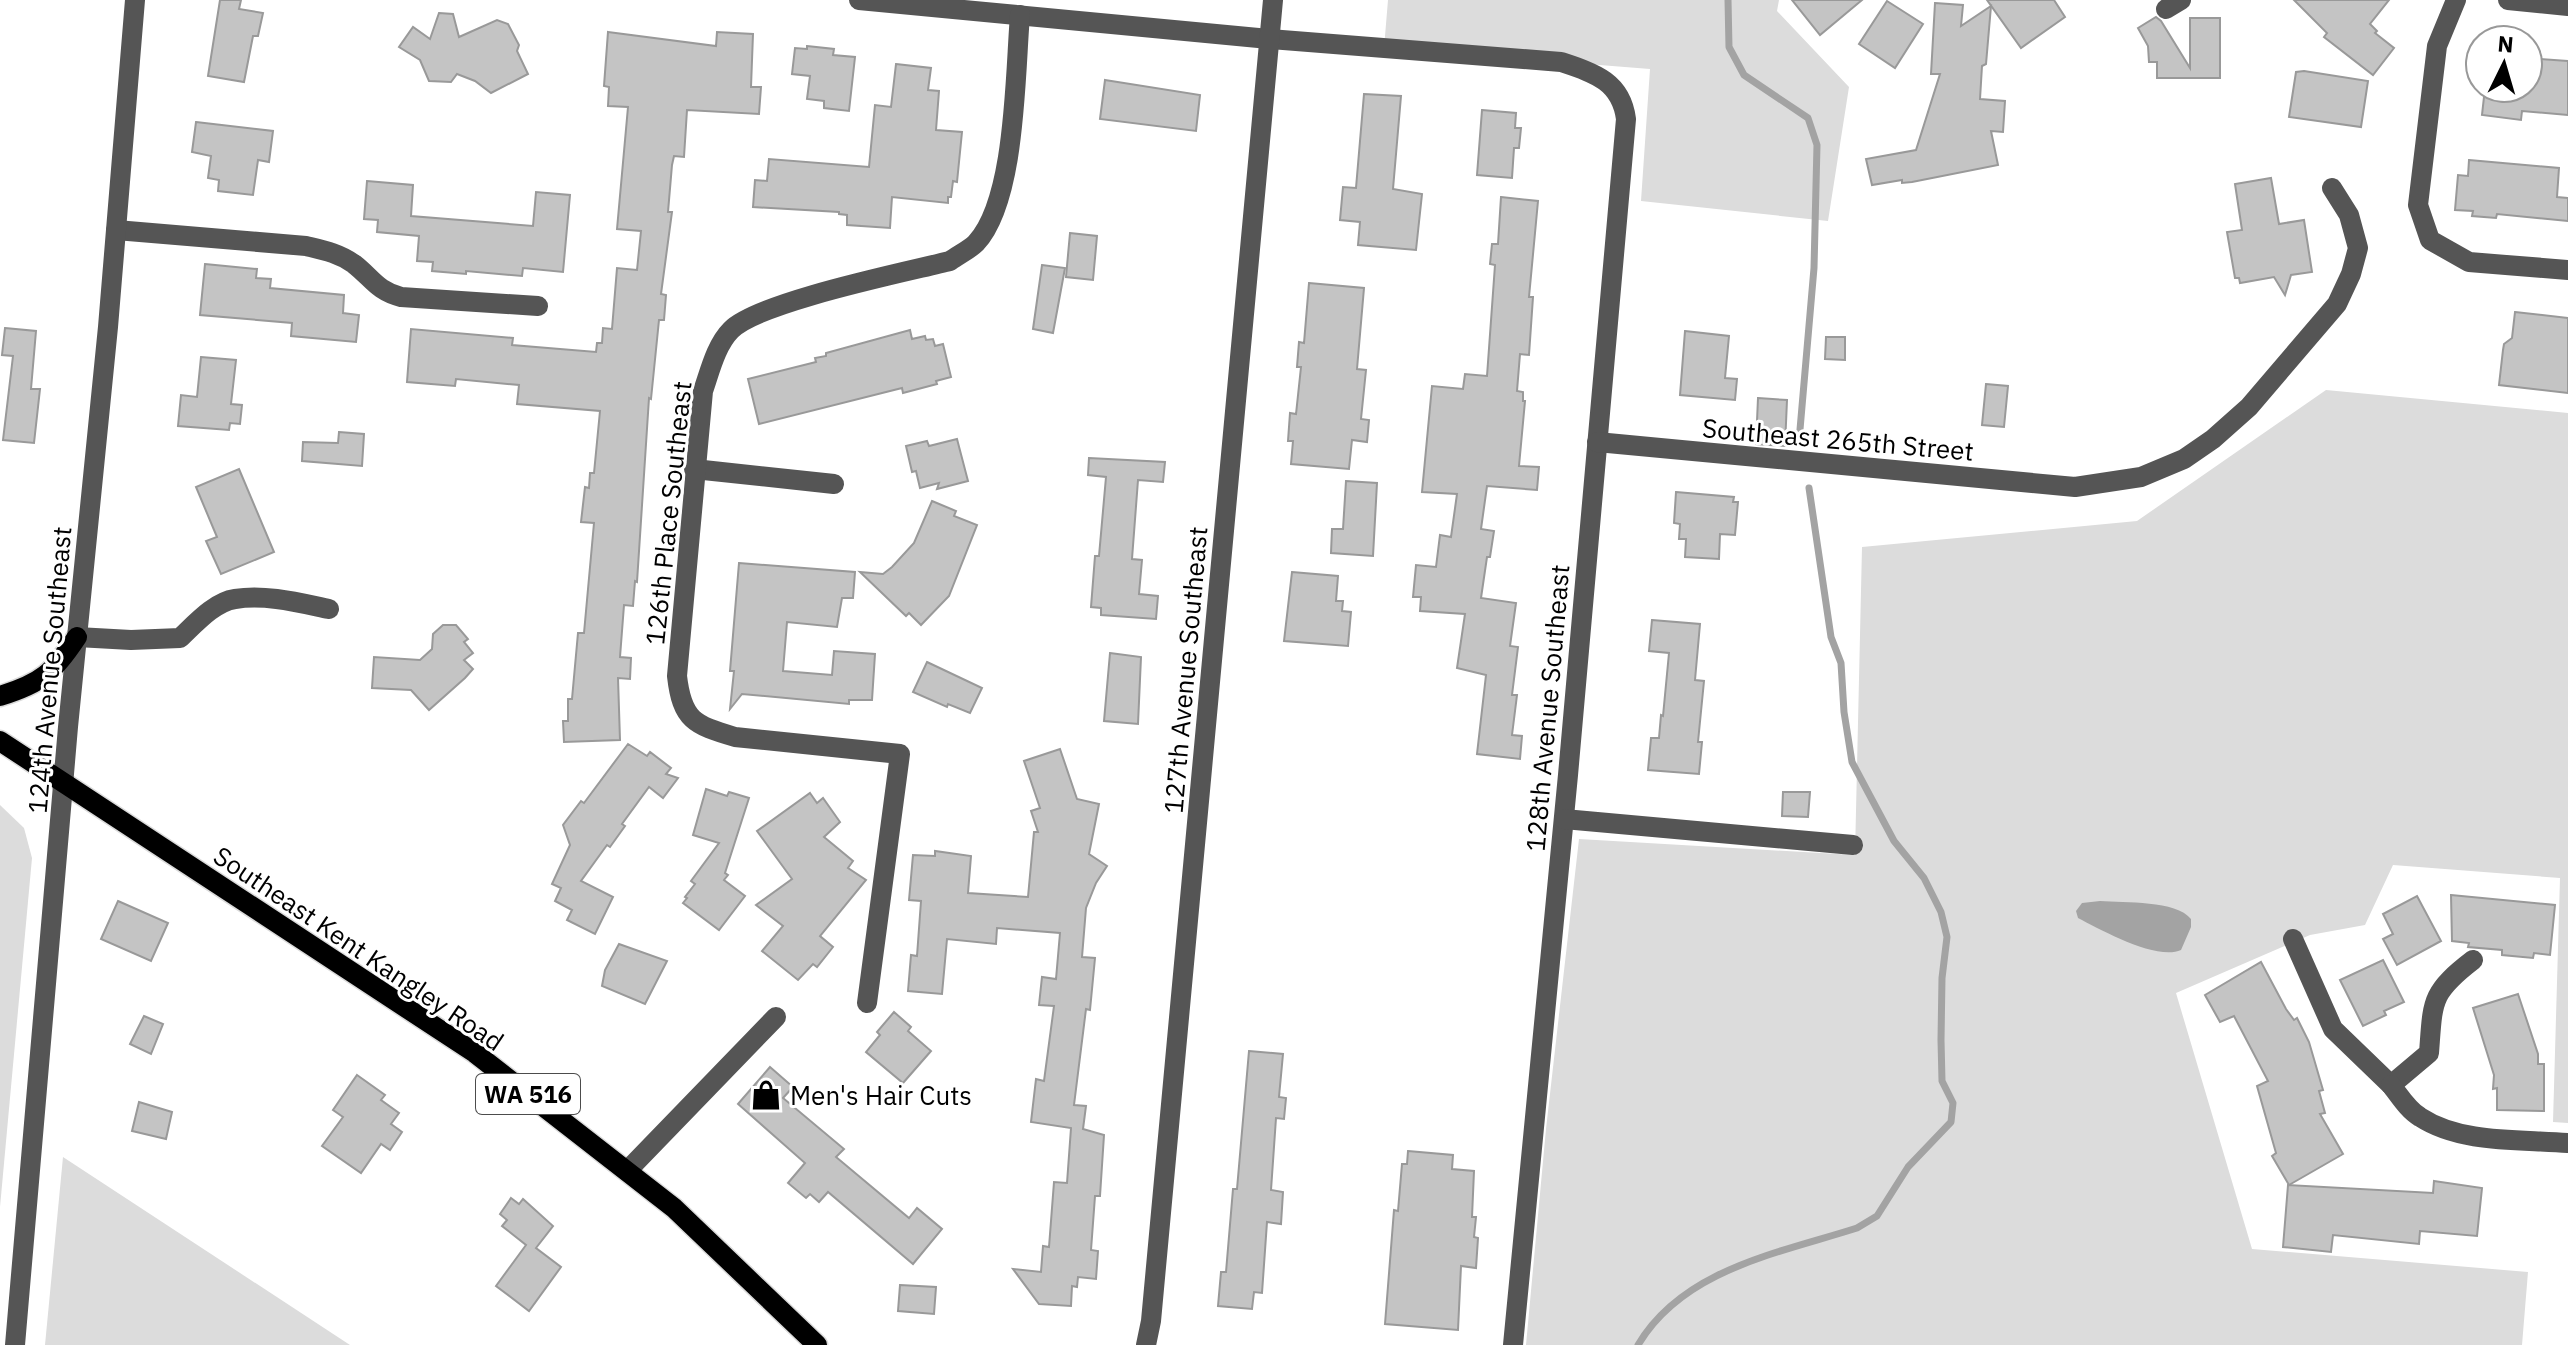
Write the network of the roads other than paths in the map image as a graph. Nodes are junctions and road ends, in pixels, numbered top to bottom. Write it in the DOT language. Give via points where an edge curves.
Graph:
graph roads {
  1 [pos="135,0"];
  2 [pos="859,0"];
  3 [pos="1273,0"];
  4 [pos="2456,0"];
  5 [pos="2508,0"];
  6 [pos="2568,6"];
  7 [pos="1020,15"];
  8 [pos="1269,39"];
  9 [pos="2332,188"];
  10 [pos="116,230"];
  11 [pos="2568,270"];
  12 [pos="538,306"];
  13 [pos="1597,442"];
  14 [pos="694,469"];
  15 [pos="834,484"];
  16 [pos="329,609"];
  17 [pos="77,637"];
  18 [pos="0,696"];
  19 [pos="0,741"];
  20 [pos="63,783"];
  21 [pos="1564,819"];
  22 [pos="1853,845"];
  23 [pos="2293,939"];
  24 [pos="2473,960"];
  25 [pos="867,1003"];
  26 [pos="776,1017"];
  27 [pos="2391,1085"];
  28 [pos="2568,1143"];
  29 [pos="627,1171"];
  30 [pos="15,1345"];
  31 [pos="817,1345"];
  32 [pos="1146,1345"];
  33 [pos="1513,1345"];
  1 -- 10 [label="street, 124th Avenue Southeast"];
  2 -- 7 [label="street"];
  3 -- 8 [label="street, 127th Avenue Southeast"];
  4 -- 11 [label="street" via="2437,46 2418,205 2430,240 2469,262"];
  5 -- 6 [label="street"];
  7 -- 8 [label="street"];
  7 -- 14 [label="street, 126th Place Southeast" via="1007,173 994,212 975,243 950,261 760,311 732,329 703,391"];
  8 -- 13 [label="street, 128th Avenue Southeast" via="1561,62 1607,81 1624,101"];
  8 -- 32 [label="street, 127th Avenue Southeast"];
  9 -- 13 [label="street, Southeast 265th Street" via="2349,215 2358,248 2337,304 2259,396 2213,439 2184,459 2141,477 2075,487"];
  10 -- 12 [label="street" via="306,246 352,262 385,293"];
  10 -- 17 [label="street, 124th Avenue Southeast"];
  13 -- 21 [label="street, 128th Avenue Southeast"];
  14 -- 15 [label="street"];
  14 -- 25 [label="street, 126th Place Southeast" via="677,676 680,701 693,721 735,737 900,754"];
  16 -- 17 [label="street" via="286,600 233,598 180,638"];
  17 -- 18 [label="main road" via="56,668"];
  17 -- 20 [label="street, 124th Avenue Southeast"];
  19 -- 20 [label="main road, Southeast Kent Kangley Road / WA 516"];
  20 -- 29 [label="main road, Southeast Kent Kangley Road / WA 516" via="475,1053"];
  20 -- 30 [label="street, 124th Avenue Southeast"];
  21 -- 22 [label="street"];
  21 -- 33 [label="street, 128th Avenue Southeast"];
  23 -- 27 [label="street" via="2333,1029"];
  24 -- 27 [label="street" via="2446,981 2436,998 2429,1053"];
  26 -- 29 [label="street"];
  27 -- 28 [label="street" via="2417,1116 2437,1127 2465,1135"];
  29 -- 31 [label="main road, Southeast Kent Kangley Road / WA 516" via="674,1208"];
}
